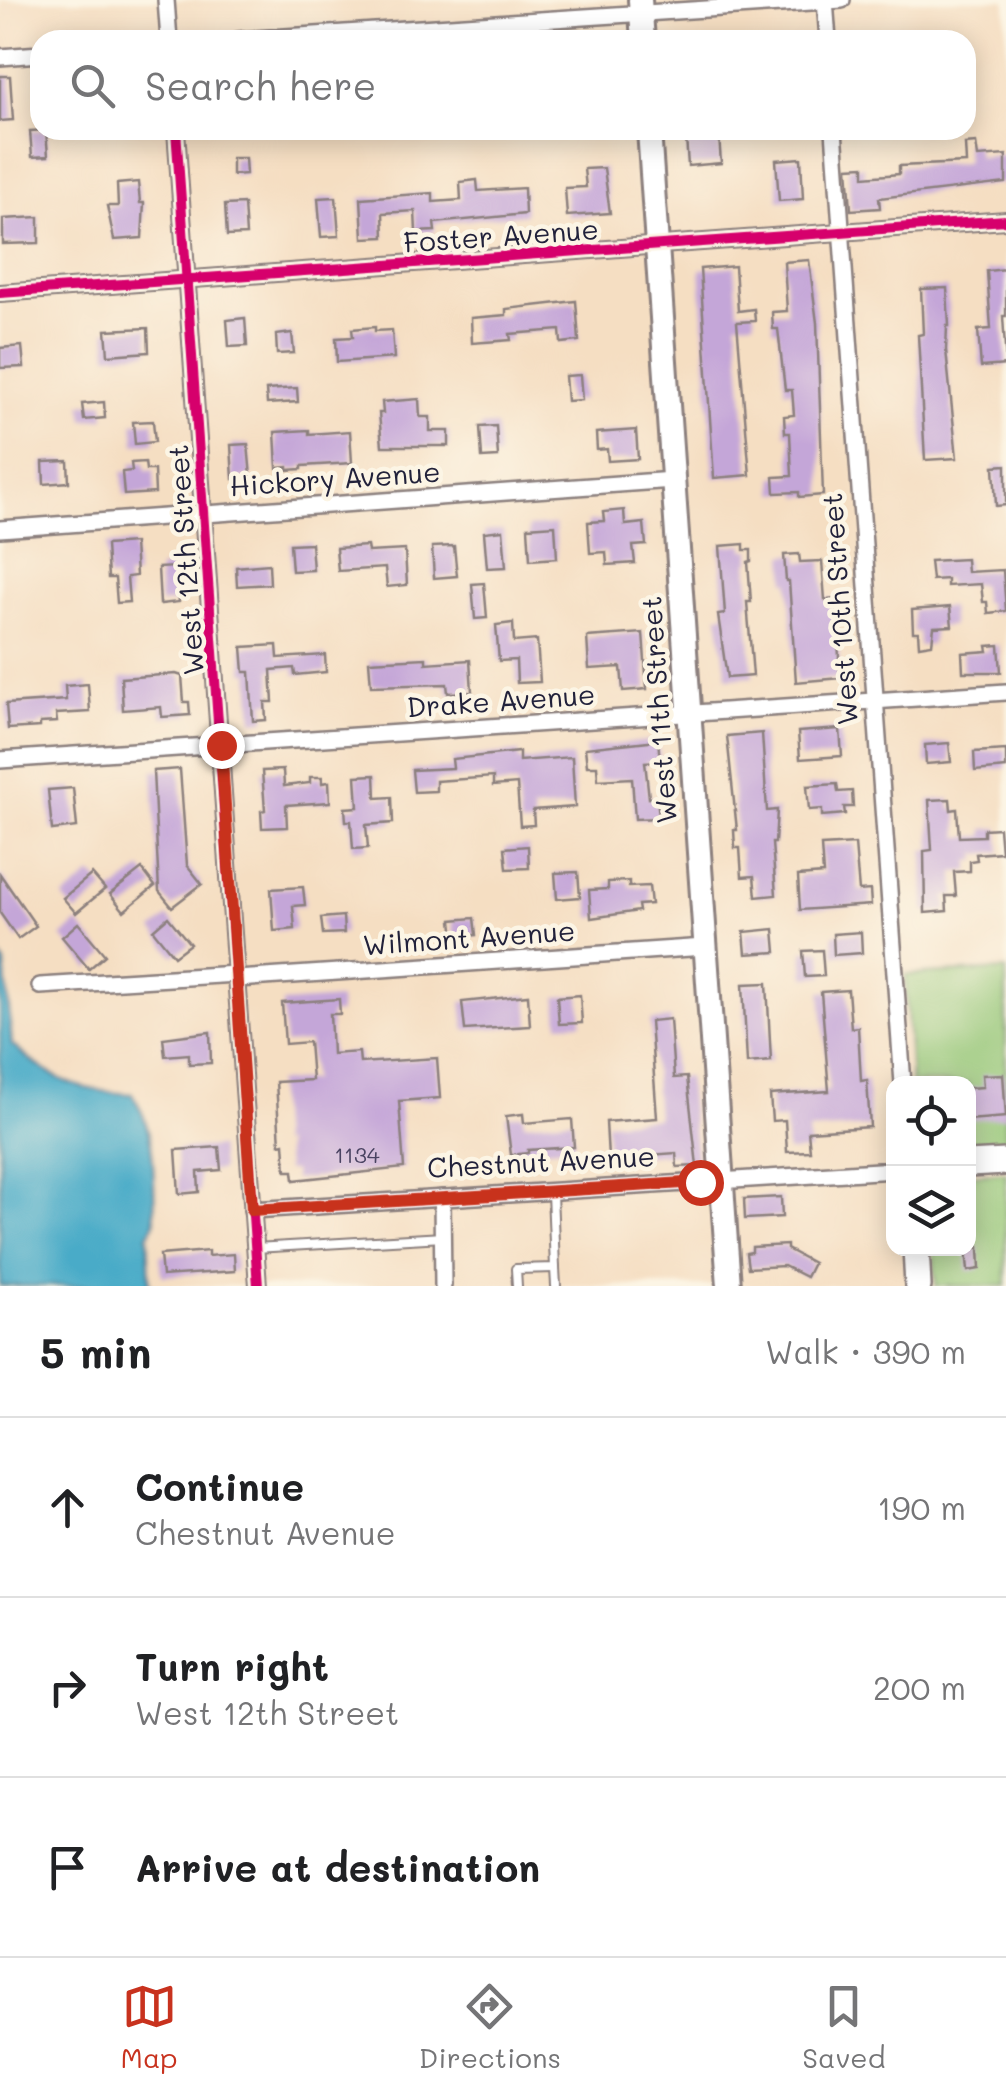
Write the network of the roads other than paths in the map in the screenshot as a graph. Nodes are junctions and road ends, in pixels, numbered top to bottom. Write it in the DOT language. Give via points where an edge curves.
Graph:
graph roads {
  1 [pos="166,0"];
  2 [pos="842,0"];
  3 [pos="825,1"];
  4 [pos="641,7"];
  5 [pos="168,30"];
  6 [pos="360,30"];
  7 [pos="827,30"];
  8 [pos="30,55"];
  9 [pos="0,57"];
  10 [pos="177,140"];
  11 [pos="650,140"];
  12 [pos="835,140"];
  13 [pos="1006,220"];
  14 [pos="842,234"];
  15 [pos="657,247"];
  16 [pos="188,281"];
  17 [pos="0,293"];
  18 [pos="673,480"];
  19 [pos="206,514"];
  20 [pos="0,528"];
  21 [pos="1006,692"];
  22 [pos="876,700"];
  23 [pos="690,714"];
  24 [pos="221,745"];
  25 [pos="0,760"];
  26 [pos="705,947"];
  27 [pos="237,976"];
  28 [pos="40,986"];
  29 [pos="903,1076"];
  30 [pos="1006,1162"];
  31 [pos="976,1164"];
  32 [pos="886,1171"];
  33 [pos="722,1181"];
  34 [pos="552,1191"];
  35 [pos="442,1198"];
  36 [pos="252,1210"];
  37 [pos="442,1237"];
  38 [pos="255,1248"];
  39 [pos="916,1256"];
  40 [pos="555,1268"];
  41 [pos="258,1286"];
  42 [pos="443,1286"];
  43 [pos="517,1286"];
  44 [pos="556,1286"];
  45 [pos="729,1286"];
  46 [pos="918,1286"];
  1 -- 5 [label="street"];
  2 -- 3 [label="street"];
  3 -- 4 [label="street"];
  3 -- 7 [label="street"];
  4 -- 6 [label="street"];
  8 -- 9 [label="street"];
  10 -- 16 [label="street, West 12th Street"];
  11 -- 15 [label="main road, West 11th Street"];
  12 -- 14 [label="street, West 10th Street"];
  13 -- 14 [label="street, Foster Avenue"];
  14 -- 15 [label="street, Foster Avenue"];
  14 -- 22 [label="street, West 10th Street"];
  15 -- 16 [label="street, Foster Avenue"];
  15 -- 18 [label="main road, West 11th Street"];
  16 -- 17 [label="street, Foster Avenue"];
  16 -- 19 [label="street, West 12th Street"];
  18 -- 19 [label="street, Hickory Avenue"];
  18 -- 23 [label="main road, West 11th Street"];
  19 -- 20 [label="street, Hickory Avenue"];
  19 -- 24 [label="street, West 12th Street"];
  21 -- 22 [label="street, Drake Avenue"];
  22 -- 23 [label="street, Drake Avenue"];
  22 -- 29 [label="street, West 10th Street"];
  23 -- 24 [label="street, Drake Avenue"];
  23 -- 26 [label="main road, West 11th Street"];
  24 -- 25 [label="street, Drake Avenue"];
  24 -- 27 [label="street, West 12th Street"];
  26 -- 27 [label="street, Wilmont Avenue"];
  26 -- 33 [label="main road, West 11th Street"];
  27 -- 28 [label="street, Wilmont Avenue"];
  27 -- 36 [label="street, West 12th Street"];
  30 -- 31 [label="main road"];
  32 -- 33 [label="street, Chestnut Avenue"];
  33 -- 34 [label="street, Chestnut Avenue"];
  33 -- 45 [label="main road, West 11th Street"];
  34 -- 35 [label="street, Chestnut Avenue"];
  34 -- 40 [label="lane"];
  35 -- 36 [label="street, Chestnut Avenue"];
  35 -- 37 [label="street"];
  36 -- 38 [label="street, West 12th Street"];
  37 -- 38 [label="lane"];
  37 -- 42 [label="street"];
  38 -- 41 [label="street, West 12th Street"];
  39 -- 46 [label="main road"];
  40 -- 43 [label="lane" via="516,1269"];
  40 -- 44 [label="lane"];
}
